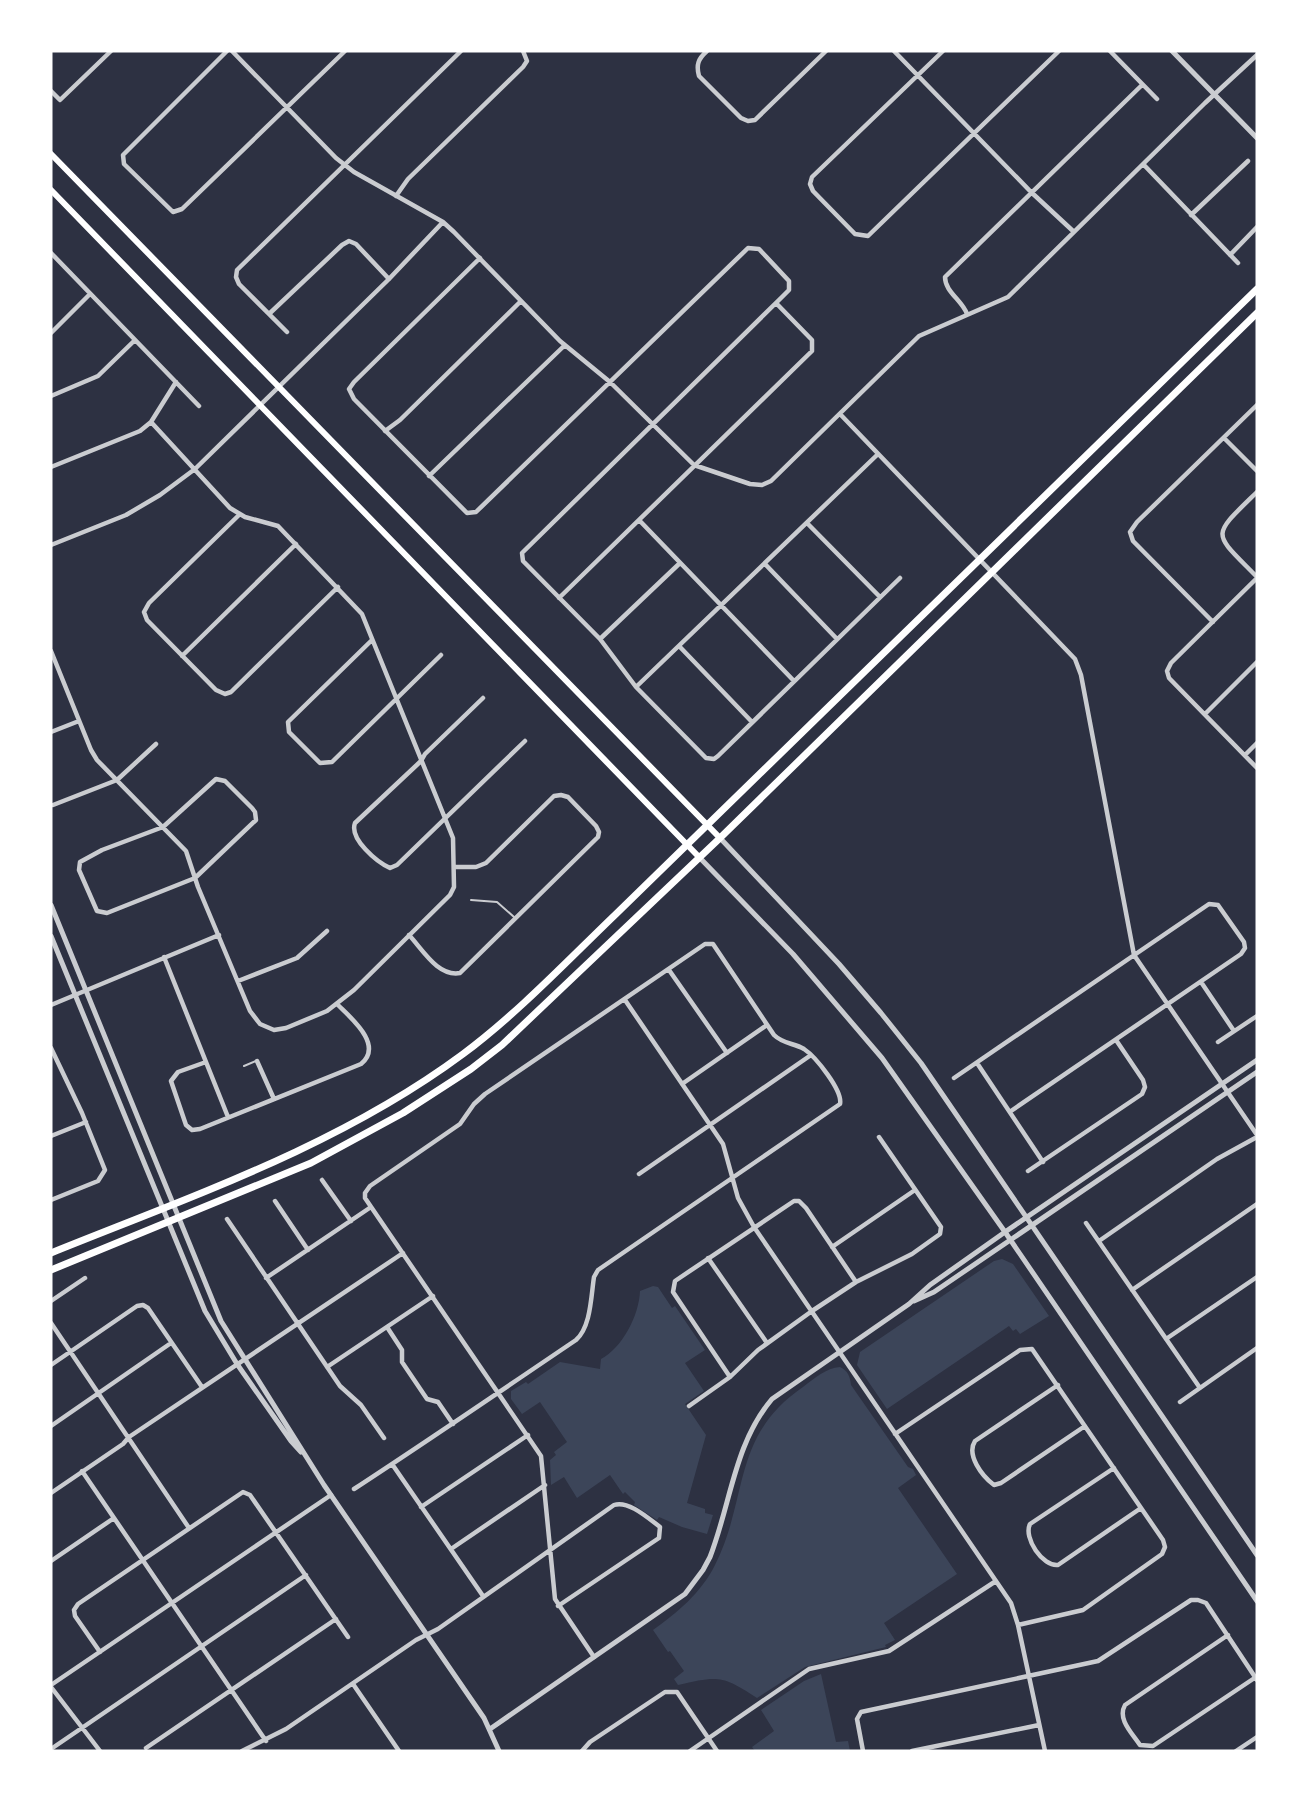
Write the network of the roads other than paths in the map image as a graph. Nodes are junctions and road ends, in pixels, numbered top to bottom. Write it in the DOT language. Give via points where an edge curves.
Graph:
graph roads {
  1 [pos="111,51"];
  2 [pos="229,51"];
  3 [pos="345,51"];
  4 [pos="461,51"];
  5 [pos="523,51"];
  6 [pos="707,51"];
  7 [pos="826,51"];
  8 [pos="894,51"];
  9 [pos="943,51"];
  10 [pos="1059,51"];
  11 [pos="1110,51"];
  12 [pos="1172,51"];
  13 [pos="1257,55"];
  14 [pos="917,76"];
  15 [pos="1142,85"];
  16 [pos="51,91"];
  17 [pos="1216,95"];
  18 [pos="1157,99"];
  19 [pos="287,107"];
  20 [pos="976,132"];
  21 [pos="1257,138"];
  22 [pos="51,154"];
  23 [pos="1248,160"];
  24 [pos="345,165"];
  25 [pos="1144,165"];
  26 [pos="51,190"];
  27 [pos="1031,192"];
  28 [pos="396,196"];
  29 [pos="1191,215"];
  30 [pos="443,222"];
  31 [pos="1257,227"];
  32 [pos="1073,231"];
  33 [pos="51,253"];
  34 [pos="1230,255"];
  35 [pos="480,258"];
  36 [pos="1238,263"];
  37 [pos="389,279"];
  38 [pos="1257,289"];
  39 [pos="90,294"];
  40 [pos="522,301"];
  41 [pos="776,303"];
  42 [pos="1257,313"];
  43 [pos="269,314"];
  44 [pos="967,314"];
  45 [pos="287,332"];
  46 [pos="51,333"];
  47 [pos="135,340"];
  48 [pos="565,345"];
  49 [pos="176,382"];
  50 [pos="610,382"];
  51 [pos="279,388"];
  52 [pos="51,396"];
  53 [pos="1257,405"];
  54 [pos="200,406"];
  55 [pos="261,406"];
  56 [pos="840,414"];
  57 [pos="151,422"];
  58 [pos="652,424"];
  59 [pos="386,431"];
  60 [pos="1224,438"];
  61 [pos="877,455"];
  62 [pos="694,465"];
  63 [pos="51,467"];
  64 [pos="195,469"];
  65 [pos="1257,471"];
  66 [pos="429,476"];
  67 [pos="1257,492"];
  68 [pos="240,514"];
  69 [pos="639,520"];
  70 [pos="807,523"];
  71 [pos="296,544"];
  72 [pos="51,545"];
  73 [pos="979,559"];
  74 [pos="680,563"];
  75 [pos="765,564"];
  76 [pos="992,572"];
  77 [pos="900,578"];
  78 [pos="1257,578"];
  79 [pos="338,587"];
  80 [pos="880,597"];
  81 [pos="559,598"];
  82 [pos="722,606"];
  83 [pos="1213,622"];
  84 [pos="600,639"];
  85 [pos="837,639"];
  86 [pos="372,640"];
  87 [pos="680,647"];
  88 [pos="51,651"];
  89 [pos="441,655"];
  90 [pos="182,656"];
  91 [pos="1257,662"];
  92 [pos="794,681"];
  93 [pos="636,687"];
  94 [pos="396,698"];
  95 [pos="482,698"];
  96 [pos="1205,714"];
  97 [pos="79,721"];
  98 [pos="752,722"];
  99 [pos="51,732"];
  100 [pos="525,741"];
  101 [pos="1257,743"];
  102 [pos="156,744"];
  103 [pos="1245,755"];
  104 [pos="421,761"];
  105 [pos="1257,768"];
  106 [pos="117,780"];
  107 [pos="53,805"];
  108 [pos="445,820"];
  109 [pos="707,825"];
  110 [pos="163,827"];
  111 [pos="720,838"];
  112 [pos="687,845"];
  113 [pos="699,857"];
  114 [pos="455,867"];
  115 [pos="195,878"];
  116 [pos="471,900"];
  117 [pos="51,905"];
  118 [pos="516,919"];
  119 [pos="327,931"];
  120 [pos="219,935"];
  121 [pos="409,935"];
  122 [pos="51,936"];
  123 [pos="1134,955"];
  124 [pos="164,957"];
  125 [pos="669,970"];
  126 [pos="238,981"];
  127 [pos="1200,982"];
  128 [pos="86,990"];
  129 [pos="75,995"];
  130 [pos="625,1000"];
  131 [pos="51,1005"];
  132 [pos="338,1005"];
  133 [pos="1167,1005"];
  134 [pos="1257,1016"];
  135 [pos="767,1025"];
  136 [pos="1234,1031"];
  137 [pos="1116,1040"];
  138 [pos="1218,1042"];
  139 [pos="51,1048"];
  140 [pos="727,1053"];
  141 [pos="811,1055"];
  142 [pos="1257,1060"];
  143 [pos="257,1061"];
  144 [pos="206,1062"];
  145 [pos="977,1063"];
  146 [pos="244,1066"];
  147 [pos="59,1068"];
  148 [pos="51,1072"];
  149 [pos="1257,1072"];
  150 [pos="954,1078"];
  151 [pos="682,1084"];
  152 [pos="1222,1085"];
  153 [pos="1227,1092"];
  154 [pos="274,1099"];
  155 [pos="1011,1111"];
  156 [pos="228,1117"];
  157 [pos="86,1122"];
  158 [pos="710,1126"];
  159 [pos="51,1136"];
  160 [pos="1257,1136"];
  161 [pos="879,1137"];
  162 [pos="1043,1161"];
  163 [pos="1028,1171"];
  164 [pos="639,1174"];
  165 [pos="733,1178"];
  166 [pos="322,1180"];
  167 [pos="915,1190"];
  168 [pos="51,1200"];
  169 [pos="275,1201"];
  170 [pos="172,1204"];
  171 [pos="1257,1204"];
  172 [pos="371,1207"];
  173 [pos="161,1208"];
  174 [pos="1026,1218"];
  175 [pos="178,1219"];
  176 [pos="227,1219"];
  177 [pos="351,1221"];
  178 [pos="167,1223"];
  179 [pos="1087,1223"];
  180 [pos="1031,1226"];
  181 [pos="754,1227"];
  182 [pos="1005,1232"];
  183 [pos="1010,1240"];
  184 [pos="1099,1241"];
  185 [pos="832,1247"];
  186 [pos="308,1250"];
  187 [pos="403,1252"];
  188 [pos="51,1253"];
  189 [pos="708,1258"];
  190 [pos="51,1270"];
  191 [pos="1257,1277"];
  192 [pos="85,1278"];
  193 [pos="266,1278"];
  194 [pos="856,1282"];
  195 [pos="1132,1290"];
  196 [pos="433,1296"];
  197 [pos="51,1301"];
  198 [pos="909,1304"];
  199 [pos="812,1311"];
  200 [pos="51,1323"];
  201 [pos="298,1324"];
  202 [pos="387,1327"];
  203 [pos="1166,1339"];
  204 [pos="171,1343"];
  205 [pos="767,1343"];
  206 [pos="1257,1348"];
  207 [pos="840,1351"];
  208 [pos="70,1352"];
  209 [pos="246,1359"];
  210 [pos="237,1364"];
  211 [pos="51,1365"];
  212 [pos="327,1367"];
  213 [pos="730,1377"];
  214 [pos="1058,1385"];
  215 [pos="202,1387"];
  216 [pos="1199,1388"];
  217 [pos="499,1392"];
  218 [pos="98,1393"];
  219 [pos="1180,1402"];
  220 [pos="689,1406"];
  221 [pos="453,1424"];
  222 [pos="51,1426"];
  223 [pos="1086,1426"];
  224 [pos="895,1434"];
  225 [pos="527,1435"];
  226 [pos="129,1437"];
  227 [pos="384,1438"];
  228 [pos="306,1457"];
  229 [pos="392,1464"];
  230 [pos="1114,1468"];
  231 [pos="82,1471"];
  232 [pos="545,1485"];
  233 [pos="354,1489"];
  234 [pos="51,1493"];
  235 [pos="332,1495"];
  236 [pos="421,1507"];
  237 [pos="1141,1508"];
  238 [pos="114,1518"];
  239 [pos="189,1528"];
  240 [pos="276,1532"];
  241 [pos="450,1549"];
  242 [pos="551,1549"];
  243 [pos="1257,1555"];
  244 [pos="142,1560"];
  245 [pos="51,1561"];
  246 [pos="306,1575"];
  247 [pos="996,1581"];
  248 [pos="483,1596"];
  249 [pos="1257,1601"];
  250 [pos="172,1603"];
  251 [pos="558,1606"];
  252 [pos="336,1619"];
  253 [pos="1018,1625"];
  254 [pos="427,1634"];
  255 [pos="1228,1635"];
  256 [pos="348,1637"];
  257 [pos="201,1646"];
  258 [pos="100,1652"];
  259 [pos="595,1657"];
  260 [pos="1029,1677"];
  261 [pos="1256,1678"];
  262 [pos="353,1684"];
  263 [pos="51,1686"];
  264 [pos="231,1690"];
  265 [pos="1039,1725"];
  266 [pos="82,1727"];
  267 [pos="490,1729"];
  268 [pos="1257,1737"];
  269 [pos="709,1738"];
  270 [pos="266,1741"];
  271 [pos="146,1748"];
  272 [pos="51,1749"];
  273 [pos="100,1751"];
  274 [pos="243,1751"];
  275 [pos="399,1751"];
  276 [pos="499,1751"];
  277 [pos="582,1751"];
  278 [pos="690,1751"];
  279 [pos="718,1751"];
  280 [pos="863,1751"];
  281 [pos="912,1751"];
  282 [pos="1045,1751"];
  283 [pos="1236,1751"];
  1 -- 16 [label="street" via="60,100"];
  2 -- 19 [label="street"];
  2 -- 19 [label="street" via="123,155 124,164 169,210 182,209"];
  3 -- 19 [label="street"];
  4 -- 24 [label="street"];
  5 -- 28 [label="street" via="527,61 523,66"];
  6 -- 7 [label="street" via="696,67 699,76 748,121 755,120"];
  8 -- 14 [label="street"];
  9 -- 14 [label="street"];
  10 -- 20 [label="street"];
  11 -- 15 [label="street"];
  12 -- 17 [label="street"];
  13 -- 17 [label="street"];
  14 -- 20 [label="street"];
  14 -- 20 [label="street" via="812,177 813,191 855,234 868,236"];
  15 -- 18 [label="street"];
  15 -- 27 [label="street"];
  17 -- 21 [label="street"];
  17 -- 25 [label="street"];
  19 -- 24 [label="street"];
  20 -- 27 [label="street"];
  22 -- 51 [label="main road"];
  23 -- 29 [label="street"];
  24 -- 28 [label="street"];
  24 -- 43 [label="street" via="237,270 239,284"];
  25 -- 29 [label="street"];
  25 -- 32 [label="street"];
  26 -- 55 [label="main road"];
  27 -- 32 [label="street"];
  27 -- 44 [label="street" via="945,277 946,287"];
  28 -- 30 [label="street"];
  29 -- 34 [label="street"];
  30 -- 35 [label="street"];
  30 -- 37 [label="street"];
  31 -- 34 [label="street"];
  32 -- 44 [label="street" via="1008,297"];
  33 -- 39 [label="street"];
  34 -- 36 [label="street"];
  35 -- 40 [label="street"];
  35 -- 59 [label="street" via="349,386 349,394"];
  37 -- 43 [label="street" via="356,244 342,244"];
  37 -- 51 [label="street"];
  38 -- 73 [label="main road"];
  39 -- 46 [label="street"];
  39 -- 47 [label="street"];
  40 -- 48 [label="street"];
  40 -- 59 [label="street"];
  41 -- 50 [label="street" via="789,290 789,281 759,249 748,248"];
  41 -- 58 [label="street"];
  41 -- 62 [label="street" via="812,340 812,351"];
  42 -- 76 [label="main road"];
  43 -- 45 [label="street"];
  44 -- 56 [label="street" via="919,336"];
  47 -- 49 [label="street"];
  47 -- 52 [label="street" via="98,376"];
  48 -- 50 [label="street"];
  48 -- 66 [label="street"];
  49 -- 54 [label="street"];
  49 -- 57 [label="street"];
  50 -- 58 [label="street"];
  50 -- 66 [label="street" via="473,514 463,511"];
  51 -- 55 [label="street"];
  51 -- 109 [label="main road"];
  53 -- 60 [label="street"];
  55 -- 64 [label="street"];
  55 -- 112 [label="main road"];
  56 -- 61 [label="street"];
  56 -- 62 [label="street" via="767,484 750,484"];
  57 -- 63 [label="street"];
  57 -- 64 [label="street"];
  58 -- 62 [label="street"];
  58 -- 81 [label="street" via="522,550 523,561"];
  59 -- 66 [label="street"];
  60 -- 65 [label="street"];
  60 -- 83 [label="street" via="1130,532 1133,541"];
  61 -- 70 [label="street"];
  61 -- 73 [label="street"];
  62 -- 69 [label="street"];
  64 -- 68 [label="street"];
  64 -- 72 [label="street" via="126,514"];
  67 -- 78 [label="street" via="1221,532 1224,544"];
  68 -- 71 [label="street" via="278,526"];
  68 -- 90 [label="street" via="145,610 147,620"];
  69 -- 74 [label="street"];
  69 -- 81 [label="street"];
  70 -- 75 [label="street"];
  70 -- 80 [label="street"];
  71 -- 79 [label="street"];
  71 -- 90 [label="street"];
  73 -- 76 [label="street"];
  73 -- 109 [label="main road"];
  74 -- 82 [label="street"];
  74 -- 84 [label="street"];
  75 -- 82 [label="street"];
  75 -- 85 [label="street"];
  76 -- 111 [label="main road"];
  76 -- 123 [label="street" via="1078,665"];
  77 -- 80 [label="street"];
  78 -- 83 [label="street"];
  79 -- 86 [label="street" via="359,608"];
  79 -- 90 [label="street" via="231,692 216,690"];
  80 -- 85 [label="street"];
  81 -- 84 [label="street"];
  82 -- 87 [label="street"];
  82 -- 92 [label="street"];
  83 -- 96 [label="street" via="1167,671"];
  84 -- 93 [label="street"];
  85 -- 92 [label="street"];
  86 -- 94 [label="street"];
  86 -- 94 [label="street" via="289,719 289,732 316,761 328,764"];
  87 -- 93 [label="street"];
  87 -- 98 [label="street"];
  88 -- 97 [label="street"];
  89 -- 94 [label="street"];
  91 -- 96 [label="street"];
  92 -- 98 [label="street"];
  93 -- 98 [label="street" via="710,760"];
  94 -- 104 [label="street"];
  95 -- 104 [label="street"];
  96 -- 103 [label="street"];
  97 -- 99 [label="street"];
  97 -- 106 [label="street" via="97,760"];
  100 -- 108 [label="street"];
  101 -- 103 [label="street"];
  102 -- 106 [label="street"];
  103 -- 105 [label="street"];
  104 -- 108 [label="street"];
  104 -- 108 [label="street" via="355,824 355,836 390,868"];
  106 -- 107 [label="street"];
  106 -- 110 [label="street"];
  108 -- 114 [label="street" via="455,846"];
  109 -- 111 [label="main road"];
  109 -- 112 [label="main road"];
  110 -- 115 [label="street" via="186,851"];
  110 -- 115 [label="street" via="216,779 225,781 255,812 256,820"];
  110 -- 115 [label="street" via="80,862 95,909 107,913"];
  111 -- 113 [label="main road"];
  111 -- 174 [label="street" via="881,1013 921,1063"];
  112 -- 113 [label="main road"];
  112 -- 170 [label="main road" via="462,1055 328,1137"];
  113 -- 175 [label="main road" via="471,1069 343,1147"];
  113 -- 182 [label="street" via="793,954 882,1058"];
  114 -- 118 [label="street" via="481,866 554,796 568,797 596,825 598,837"];
  114 -- 121 [label="street" via="450,895"];
  115 -- 120 [label="street"];
  116 -- 118 [label="lane" via="497,902"];
  117 -- 128 [label="street"];
  118 -- 121 [label="street" via="460,973 451,975"];
  119 -- 126 [label="street" via="297,958"];
  120 -- 124 [label="street"];
  120 -- 126 [label="street"];
  121 -- 132 [label="street"];
  122 -- 129 [label="street"];
  123 -- 127 [label="street" via="1209,904 1218,905 1245,948"];
  123 -- 133 [label="street"];
  123 -- 145 [label="street"];
  124 -- 128 [label="street"];
  124 -- 144 [label="street"];
  125 -- 130 [label="street"];
  125 -- 135 [label="street" via="710,943"];
  125 -- 140 [label="street"];
  126 -- 132 [label="street" via="253,1017 270,1029 286,1028"];
  127 -- 133 [label="street"];
  127 -- 136 [label="street"];
  128 -- 129 [label="street"];
  128 -- 170 [label="street"];
  129 -- 131 [label="street"];
  129 -- 173 [label="street"];
  130 -- 151 [label="street"];
  130 -- 172 [label="street" via="485,1094 460,1124 367,1188 365,1196"];
  132 -- 154 [label="street" via="361,1027 369,1049 366,1060"];
  133 -- 137 [label="street"];
  133 -- 152 [label="street"];
  134 -- 136 [label="street"];
  135 -- 140 [label="street"];
  135 -- 141 [label="street" via="779,1040"];
  136 -- 138 [label="street"];
  137 -- 155 [label="street"];
  137 -- 162 [label="street" via="1143,1080 1142,1094"];
  139 -- 147 [label="street"];
  140 -- 151 [label="street"];
  141 -- 158 [label="street"];
  141 -- 165 [label="street" via="840,1104"];
  142 -- 152 [label="street"];
  143 -- 146 [label="lane"];
  143 -- 154 [label="street"];
  144 -- 156 [label="street"];
  144 -- 156 [label="street" via="178,1072 171,1081 186,1125 200,1129"];
  145 -- 150 [label="street"];
  145 -- 155 [label="street"];
  147 -- 148 [label="street"];
  147 -- 157 [label="street"];
  149 -- 153 [label="street"];
  151 -- 158 [label="street"];
  152 -- 153 [label="street"];
  152 -- 174 [label="street"];
  153 -- 160 [label="street"];
  153 -- 180 [label="street"];
  154 -- 156 [label="street"];
  155 -- 162 [label="street"];
  157 -- 159 [label="street"];
  157 -- 168 [label="street" via="104,1174 98,1181"];
  158 -- 164 [label="street"];
  158 -- 165 [label="street" via="723,1143"];
  160 -- 184 [label="street"];
  161 -- 167 [label="street"];
  162 -- 163 [label="street"];
  165 -- 181 [label="street"];
  165 -- 217 [label="street" via="598,1270 582,1335"];
  166 -- 177 [label="street"];
  167 -- 185 [label="street"];
  167 -- 194 [label="street" via="941,1227 940,1234"];
  169 -- 186 [label="street"];
  170 -- 173 [label="main road"];
  170 -- 175 [label="street"];
  171 -- 195 [label="street"];
  172 -- 177 [label="street"];
  172 -- 187 [label="street"];
  173 -- 178 [label="street"];
  173 -- 188 [label="main road"];
  174 -- 180 [label="street"];
  174 -- 182 [label="street"];
  175 -- 178 [label="main road"];
  175 -- 209 [label="street" via="221,1321"];
  176 -- 193 [label="street"];
  177 -- 186 [label="street"];
  178 -- 190 [label="main road"];
  178 -- 210 [label="street" via="205,1311"];
  179 -- 184 [label="street"];
  180 -- 183 [label="street"];
  180 -- 243 [label="street"];
  181 -- 185 [label="street" via="790,1202 799,1201"];
  181 -- 189 [label="street"];
  181 -- 199 [label="street"];
  182 -- 183 [label="street"];
  182 -- 198 [label="street"];
  183 -- 198 [label="street"];
  183 -- 249 [label="street"];
  184 -- 195 [label="street"];
  185 -- 194 [label="street"];
  186 -- 193 [label="street"];
  187 -- 196 [label="street"];
  187 -- 201 [label="street"];
  189 -- 205 [label="street"];
  189 -- 213 [label="street" via="675,1280 672,1289"];
  191 -- 203 [label="street"];
  192 -- 197 [label="street"];
  193 -- 201 [label="street"];
  194 -- 199 [label="street"];
  195 -- 203 [label="street"];
  196 -- 202 [label="street"];
  196 -- 217 [label="street"];
  198 -- 207 [label="street"];
  199 -- 205 [label="street"];
  199 -- 207 [label="street"];
  200 -- 208 [label="street"];
  201 -- 209 [label="street"];
  201 -- 212 [label="street"];
  202 -- 212 [label="street"];
  202 -- 221 [label="street" via="402,1350 402,1362 427,1399 438,1402"];
  203 -- 216 [label="street"];
  204 -- 208 [label="street" via="148,1308 140,1305"];
  204 -- 215 [label="street"];
  204 -- 218 [label="street"];
  205 -- 213 [label="street"];
  206 -- 216 [label="street"];
  207 -- 224 [label="street"];
  207 -- 259 [label="street" via="787,1386 759,1414 743,1444 713,1549 695,1581 671,1604"];
  208 -- 211 [label="street"];
  208 -- 218 [label="street"];
  209 -- 210 [label="street"];
  209 -- 228 [label="street"];
  210 -- 215 [label="street"];
  210 -- 228 [label="street"];
  212 -- 227 [label="street"];
  213 -- 220 [label="street"];
  214 -- 223 [label="street"];
  214 -- 223 [label="street" via="975,1441 971,1454 988,1480 994,1485 1001,1483"];
  214 -- 224 [label="street" via="1035,1352 1024,1348"];
  215 -- 226 [label="street"];
  216 -- 219 [label="street"];
  217 -- 221 [label="street"];
  217 -- 225 [label="street"];
  218 -- 222 [label="street"];
  218 -- 226 [label="street"];
  221 -- 229 [label="street"];
  223 -- 230 [label="street"];
  224 -- 247 [label="street"];
  225 -- 232 [label="street" via="542,1459"];
  225 -- 236 [label="street"];
  226 -- 231 [label="street"];
  226 -- 239 [label="street"];
  228 -- 235 [label="street"];
  229 -- 233 [label="street"];
  229 -- 236 [label="street"];
  230 -- 237 [label="street"];
  230 -- 237 [label="street" via="1030,1524 1028,1537 1046,1563 1055,1566"];
  231 -- 234 [label="street"];
  231 -- 238 [label="street"];
  232 -- 241 [label="street"];
  232 -- 242 [label="street"];
  235 -- 240 [label="street"];
  235 -- 254 [label="street"];
  236 -- 241 [label="street"];
  237 -- 253 [label="street" via="1165,1543 1163,1554 1083,1610"];
  238 -- 244 [label="street"];
  238 -- 245 [label="street"];
  239 -- 240 [label="street" via="243,1492"];
  239 -- 244 [label="street"];
  240 -- 246 [label="street"];
  240 -- 250 [label="street"];
  241 -- 248 [label="street"];
  242 -- 248 [label="street"];
  242 -- 251 [label="street"];
  242 -- 251 [label="street" via="617,1503 660,1529 659,1538"];
  244 -- 250 [label="street"];
  244 -- 258 [label="street" via="76,1606 75,1616"];
  246 -- 252 [label="street"];
  246 -- 257 [label="street"];
  247 -- 253 [label="street" via="1011,1603"];
  247 -- 269 [label="street" via="889,1651 809,1669"];
  248 -- 254 [label="street"];
  250 -- 257 [label="street"];
  250 -- 258 [label="street"];
  251 -- 259 [label="street"];
  252 -- 256 [label="street"];
  252 -- 264 [label="street"];
  253 -- 260 [label="street"];
  254 -- 262 [label="street"];
  254 -- 267 [label="street"];
  255 -- 260 [label="street" via="1206,1603 1191,1600 1098,1661"];
  255 -- 261 [label="street"];
  255 -- 261 [label="street" via="1125,1705 1122,1717 1134,1736 1140,1745 1153,1746"];
  257 -- 264 [label="street"];
  257 -- 266 [label="street"];
  258 -- 263 [label="street"];
  259 -- 267 [label="street"];
  260 -- 265 [label="street"];
  260 -- 280 [label="street" via="861,1712 857,1720"];
  262 -- 270 [label="street"];
  262 -- 275 [label="street"];
  263 -- 266 [label="street"];
  264 -- 270 [label="street"];
  264 -- 271 [label="street"];
  265 -- 281 [label="street"];
  265 -- 282 [label="street"];
  266 -- 272 [label="street"];
  266 -- 273 [label="street"];
  267 -- 276 [label="street"];
  268 -- 283 [label="street"];
  269 -- 277 [label="street" via="672,1690"];
  269 -- 278 [label="street"];
  269 -- 279 [label="street"];
  270 -- 274 [label="street"];
}
